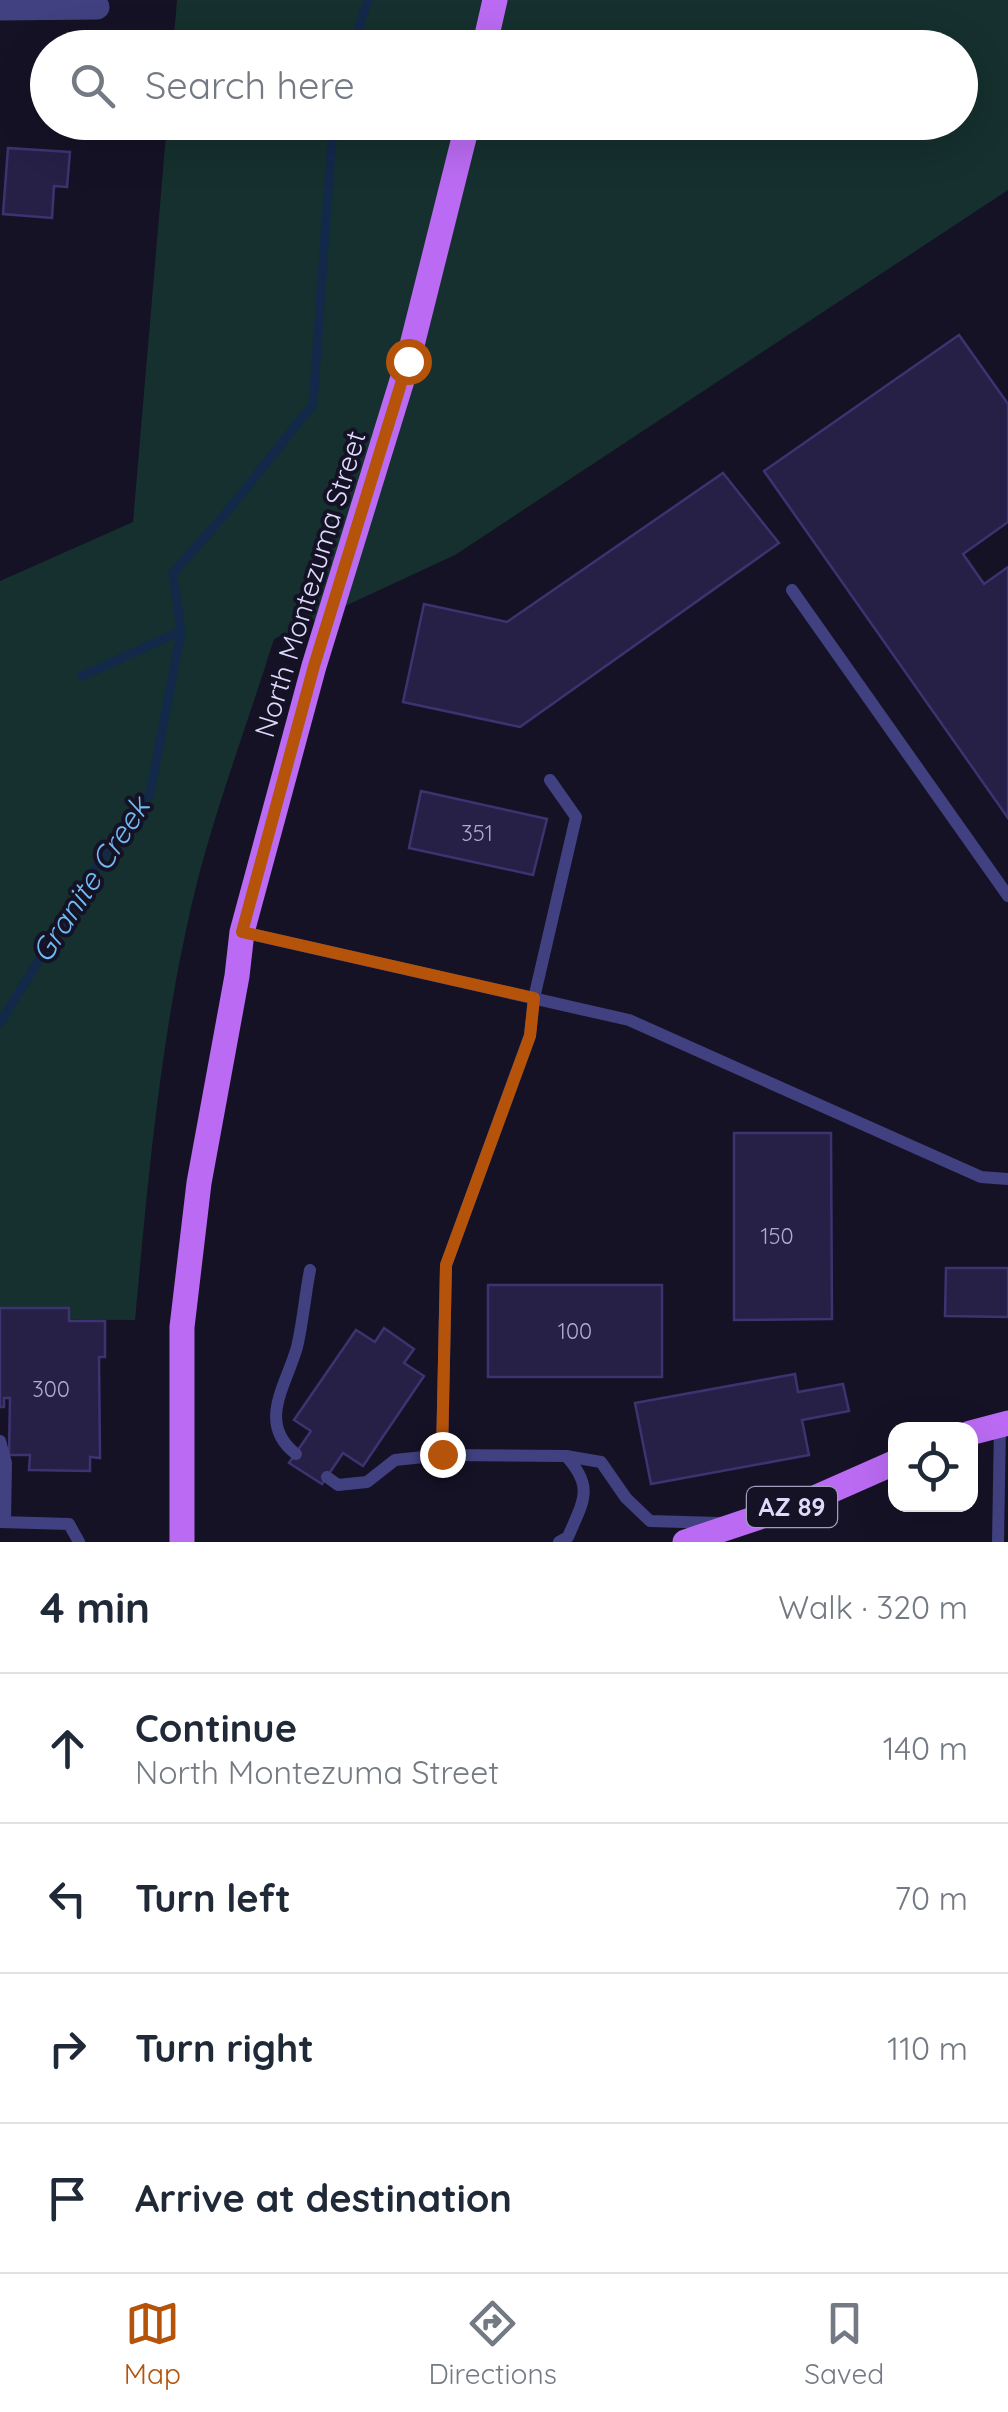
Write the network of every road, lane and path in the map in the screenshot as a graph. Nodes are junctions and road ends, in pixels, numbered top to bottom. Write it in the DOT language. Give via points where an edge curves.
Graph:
graph roads {
  1 [pos="495,0"];
  2 [pos="0,8"];
  3 [pos="97,8"];
  4 [pos="488,30"];
  5 [pos="463,140"];
  6 [pos="792,590"];
  7 [pos="550,780"];
  8 [pos="1008,896"];
  9 [pos="242,932"];
  10 [pos="534,998"];
  11 [pos="1008,1179"];
  12 [pos="310,1270"];
  13 [pos="1004,1424"];
  14 [pos="978,1431"];
  15 [pos="0,1441"];
  16 [pos="296,1454"];
  17 [pos="442,1454"];
  18 [pos="566,1456"];
  19 [pos="888,1466"];
  20 [pos="326,1477"];
  21 [pos="3,1522"];
  22 [pos="731,1532"];
  23 [pos="79,1542"];
  24 [pos="182,1542"];
  25 [pos="558,1542"];
  26 [pos="686,1542"];
  27 [pos="998,1542"];
  1 -- 4 [label="main road"];
  2 -- 3 [label="street"];
  5 -- 9 [label="main road, North Montezuma Street" via="408,361 314,666"];
  6 -- 8 [label="lane"];
  7 -- 10 [label="lane" via="576,817"];
  9 -- 10 [label="lane"];
  9 -- 24 [label="main road, North Montezuma Street" via="198,1182 182,1328"];
  10 -- 11 [label="lane" via="628,1020 981,1177"];
  10 -- 17 [label="lane" via="530,1036 446,1265"];
  12 -- 16 [label="lane" via="275,1420 283,1444"];
  13 -- 14 [label="main road"];
  13 -- 27 [label="lane"];
  15 -- 21 [label="lane" via="6,1464"];
  17 -- 18 [label="lane"];
  17 -- 20 [label="lane" via="396,1460 367,1482 338,1485"];
  18 -- 22 [label="lane" via="601,1462 650,1521"];
  18 -- 25 [label="lane" via="586,1489 568,1537"];
  19 -- 22 [label="main road, AZ 89"];
  21 -- 23 [label="lane" via="69,1524"];
  22 -- 26 [label="main road, AZ 89"];
}
